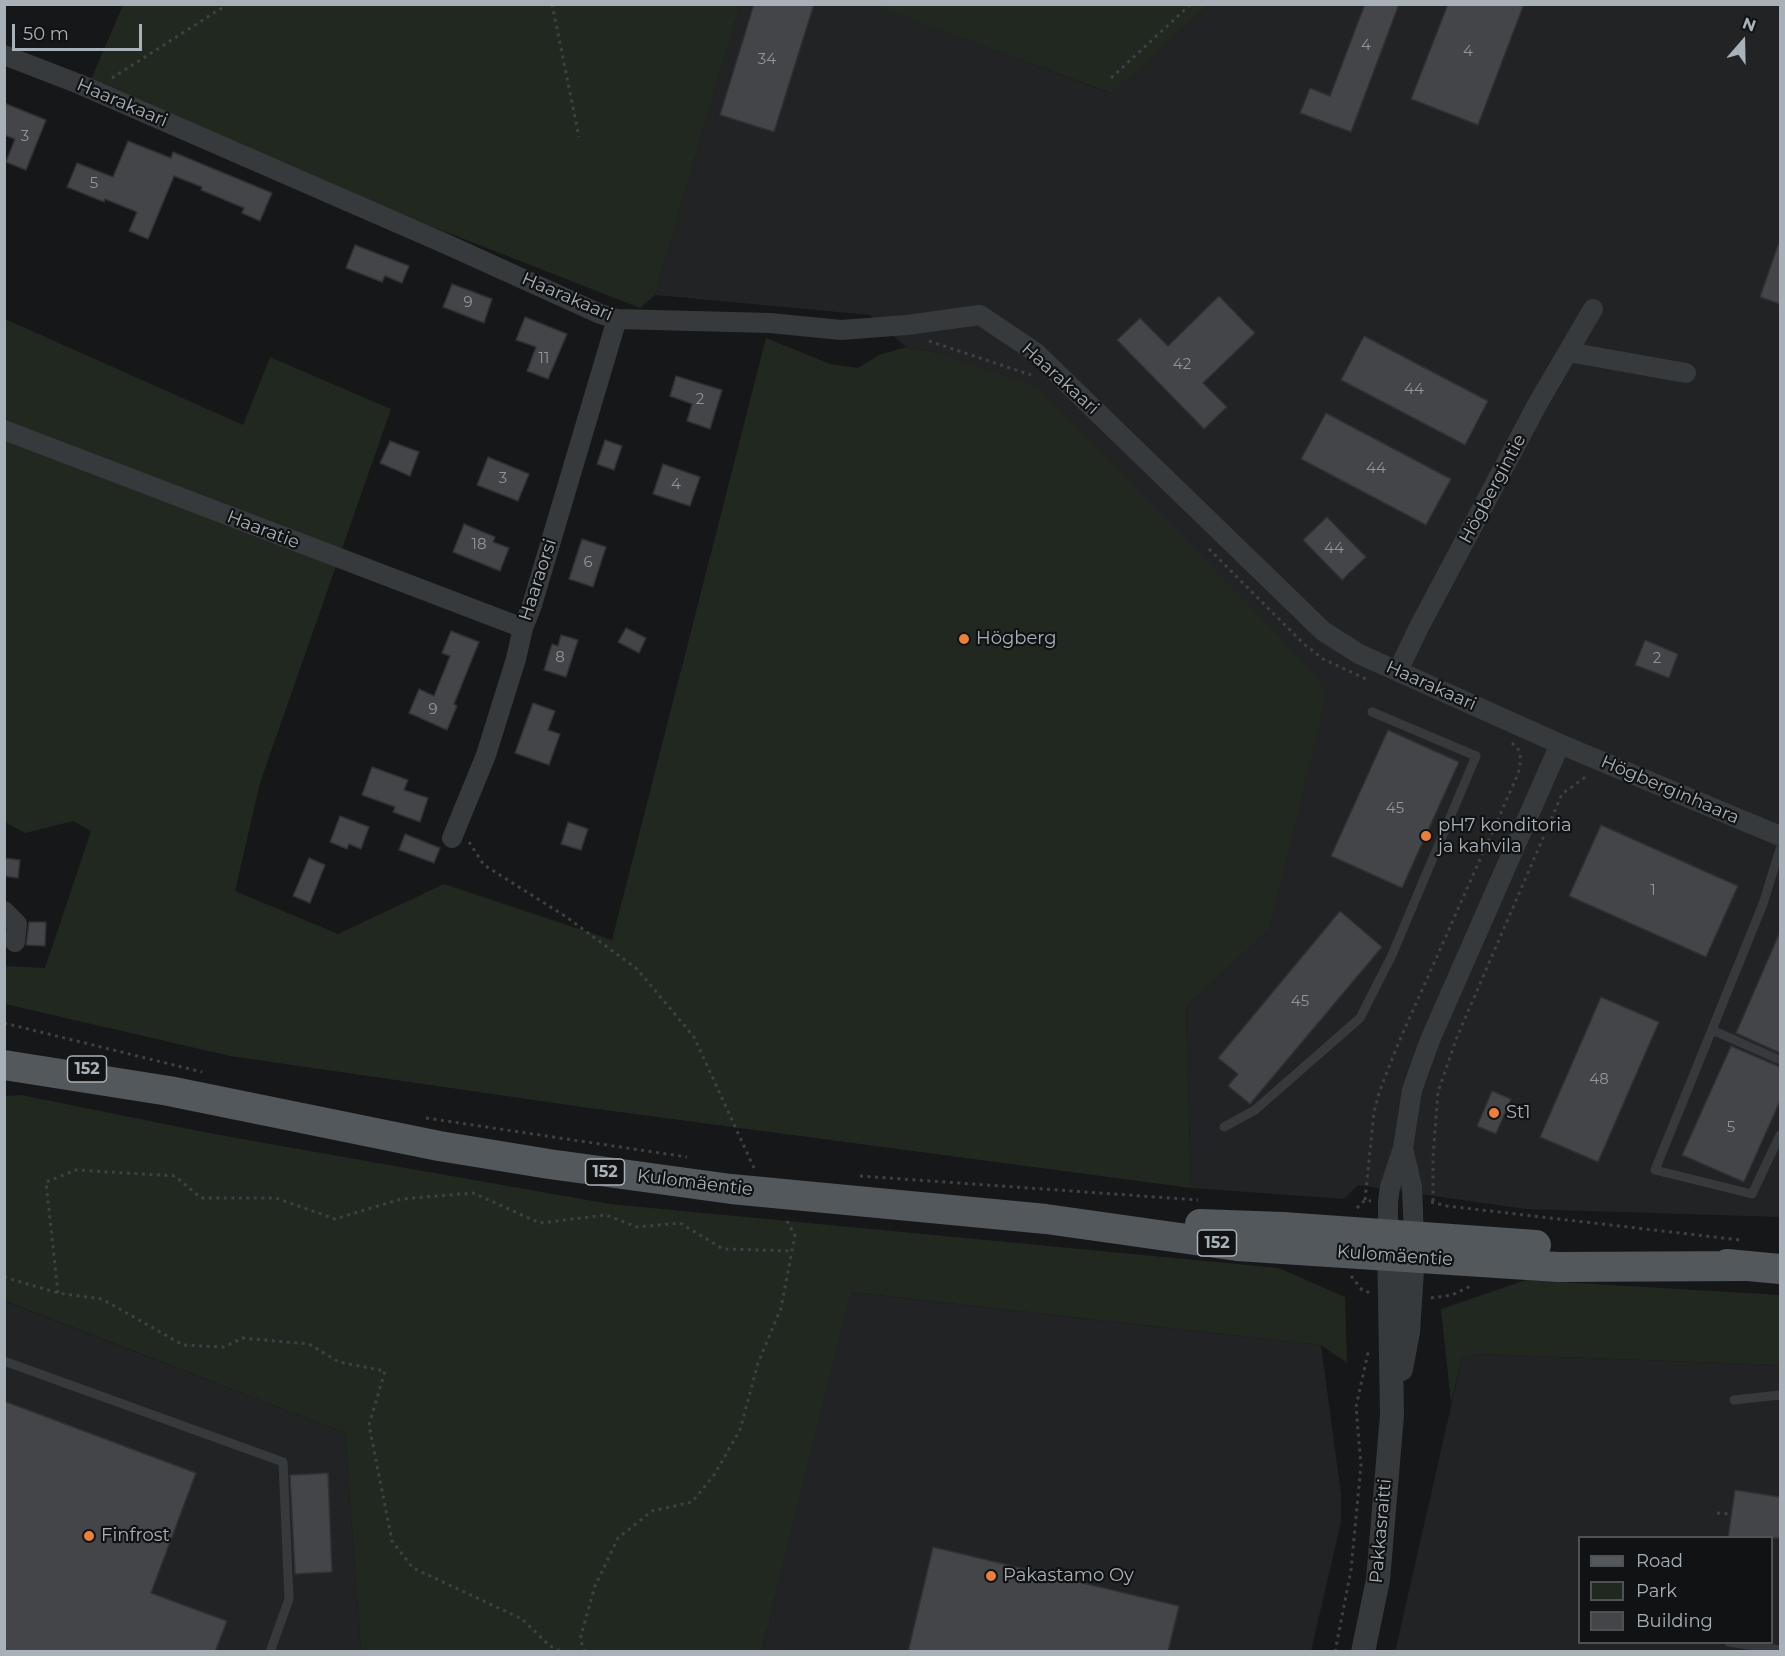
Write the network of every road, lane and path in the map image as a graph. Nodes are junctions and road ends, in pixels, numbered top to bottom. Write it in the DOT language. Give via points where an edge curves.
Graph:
graph roads {
  1 [pos="228,4"];
  2 [pos="552,4"];
  3 [pos="1191,4"];
  4 [pos="4,55"];
  5 [pos="1111,78"];
  6 [pos="92,90"];
  7 [pos="579,137"];
  8 [pos="1593,309"];
  9 [pos="617,319"];
  10 [pos="927,341"];
  11 [pos="1568,352"];
  12 [pos="1686,373"];
  13 [pos="1034,376"];
  14 [pos="4,430"];
  15 [pos="1204,544"];
  16 [pos="523,628"];
  17 [pos="1398,671"];
  18 [pos="1368,680"];
  19 [pos="1372,712"];
  20 [pos="1504,738"];
  21 [pos="1560,744"];
  22 [pos="1597,778"];
  23 [pos="455,832"];
  24 [pos="1780,837"];
  25 [pos="1780,849"];
  26 [pos="4,910"];
  27 [pos="15,942"];
  28 [pos="4,1023"];
  29 [pos="1712,1030"];
  30 [pos="4,1046"];
  31 [pos="1780,1059"];
  32 [pos="4,1065"];
  33 [pos="203,1072"];
  34 [pos="169,1091"];
  35 [pos="423,1117"];
  36 [pos="1224,1128"];
  37 [pos="1780,1134"];
  38 [pos="1403,1148"];
  39 [pos="695,1159"];
  40 [pos="743,1166"];
  41 [pos="754,1168"];
  42 [pos="763,1169"];
  43 [pos="858,1176"];
  44 [pos="1203,1200"];
  45 [pos="1365,1200"];
  46 [pos="1388,1202"];
  47 [pos="1424,1203"];
  48 [pos="1353,1210"];
  49 [pos="795,1235"];
  50 [pos="1401,1246"];
  51 [pos="792,1251"];
  52 [pos="1745,1253"];
  53 [pos="1780,1269"];
  54 [pos="4,1277"];
  55 [pos="58,1293"];
  56 [pos="4,1361"];
  57 [pos="1780,1395"];
  58 [pos="1734,1400"];
  59 [pos="1717,1512"];
  60 [pos="1732,1514"];
  61 [pos="1742,1644"];
  62 [pos="1780,1650"];
  63 [pos="270,1652"];
  64 [pos="563,1652"];
  65 [pos="585,1652"];
  66 [pos="1363,1652"];
  1 -- 6 [label="path"];
  2 -- 7 [label="path"];
  3 -- 5 [label="path"];
  4 -- 6 [label="street, Haarakaari"];
  6 -- 9 [label="street, Haarakaari" via="600,315"];
  8 -- 11 [label="street, Högbergintie"];
  9 -- 16 [label="street, Haaraorsi"];
  9 -- 17 [label="street, Haarakaari" via="770,323 841,330 980,315 1035,352 1323,631 1359,654"];
  10 -- 13 [label="path"];
  11 -- 12 [label="street"];
  11 -- 17 [label="street, Högbergintie"];
  14 -- 16 [label="street, Haaratie"];
  15 -- 18 [label="path" via="1304,644 1323,659"];
  16 -- 23 [label="street, Haaraorsi" via="486,755"];
  17 -- 21 [label="street, Haarakaari"];
  19 -- 36 [label="lane" via="1476,756 1392,954 1360,1018 1255,1110"];
  20 -- 45 [label="path" via="1518,750 1518,774 1380,1090"];
  21 -- 24 [label="street, Högberginhaara"];
  21 -- 38 [label="street" via="1430,1040 1412,1090"];
  22 -- 47 [label="path" via="1587,776 1562,794 1457,1037 1438,1092 1433,1157"];
  23 -- 41 [label="path" via="484,865 565,916 637,969 694,1037"];
  25 -- 29 [label="lane" via="1763,904"];
  26 -- 27 [label="street" via="16,924"];
  28 -- 33 [label="path"];
  29 -- 31 [label="lane"];
  29 -- 37 [label="lane" via="1655,1170 1752,1194"];
  30 -- 34 [label="main road, Kulomäentie / 152"];
  32 -- 34 [label="main road, Kulomäentie / 152"];
  34 -- 50 [label="main road, Kulomäentie / 152" via="439,1146 731,1189 1047,1219 1237,1246"];
  35 -- 39 [label="path"];
  38 -- 46 [label="street"];
  38 -- 47 [label="street"];
  40 -- 41 [label="path"];
  41 -- 42 [label="path"];
  43 -- 44 [label="path"];
  45 -- 46 [label="path"];
  45 -- 48 [label="path"];
  46 -- 50 [label="street"];
  47 -- 50 [label="street"];
  47 -- 52 [label="path"];
  49 -- 51 [label="path"];
  50 -- 52 [label="main road, Kulomäentie / 152" via="1558,1246"];
  50 -- 66 [label="street, Pakkasraitti" via="1378,1580"];
  51 -- 55 [label="path" via="723,1248 680,1223 637,1227 606,1215 540,1223 473,1192 401,1198 335,1219 276,1198 201,1198 175,1176 76,1170 46,1182"];
  51 -- 65 [label="path" via="781,1308 758,1363 740,1430 693,1502 651,1511 618,1538 595,1586 580,1639"];
  52 -- 53 [label="main road, Kulomäentie / 152"];
  54 -- 55 [label="path"];
  55 -- 64 [label="path" via="102,1299 183,1345 224,1347 242,1338 309,1344 339,1362 385,1371 369,1425 392,1541 413,1568 522,1619 550,1646"];
  56 -- 63 [label="lane" via="283,1462 289,1599"];
  57 -- 58 [label="lane"];
  59 -- 60 [label="path"];
  61 -- 62 [label="lane"];
}
